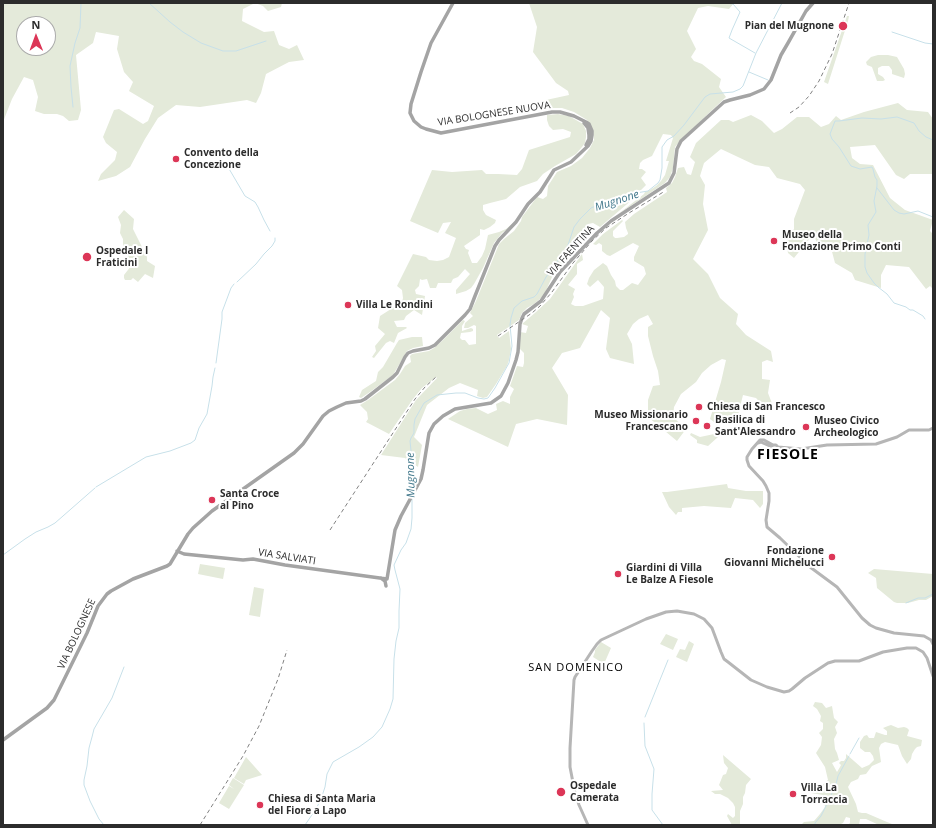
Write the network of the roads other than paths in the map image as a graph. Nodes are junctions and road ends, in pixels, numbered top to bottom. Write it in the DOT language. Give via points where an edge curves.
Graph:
graph roads {
  1 [pos="453,3"];
  2 [pos="813,3"];
  3 [pos="933,428"];
  4 [pos="247,486"];
  5 [pos="178,549"];
  6 [pos="380,578"];
  7 [pos="387,578"];
  8 [pos="386,586"];
  9 [pos="933,644"];
  10 [pos="933,676"];
  11 [pos="3,740"];
  12 [pos="588,825"];
  1 -- 4 [label="main road, VIA BOLOGNESE NUOVA" via="431,43 411,104 414,121 426,130 441,133 560,112 574,116 585,124 589,130 588,141 571,162 554,170 540,192 499,240 465,315 435,345 408,353 397,373 365,399 329,411 300,448"];
  2 -- 7 [label="main road, VIA FAENTINA" via="781,55 766,87 726,102 681,141 677,149 674,173 669,183 597,233 560,272 541,301 524,314 520,324 516,360 502,396 492,403 455,409 434,424 429,433 419,483 395,530"];
  3 -- 9 [label="main road" via="911,430 878,444 836,444 797,449 778,447 775,451 772,449 773,446 762,440 748,455 747,460 751,470 769,493 767,528 810,567 837,587 870,625 894,634 924,636"];
  4 -- 5 [label="main road, VIA BOLOGNESE" via="212,511 190,531"];
  5 -- 6 [label="main road, VIA SALVIATI" via="185,554 256,560"];
  5 -- 11 [label="main road, VIA BOLOGNESE" via="168,566 125,582 103,598 54,700"];
  6 -- 7 [label="main road, VIA SALVIATI"];
  6 -- 8 [label="main road" via="385,580"];
  10 -- 12 [label="main road" via="927,658 922,652 916,648 906,648 883,652 859,661 828,663 789,691 779,691 751,680 724,658 712,628 704,619 677,611 653,616 601,640 575,677 570,760 579,805"];
}
